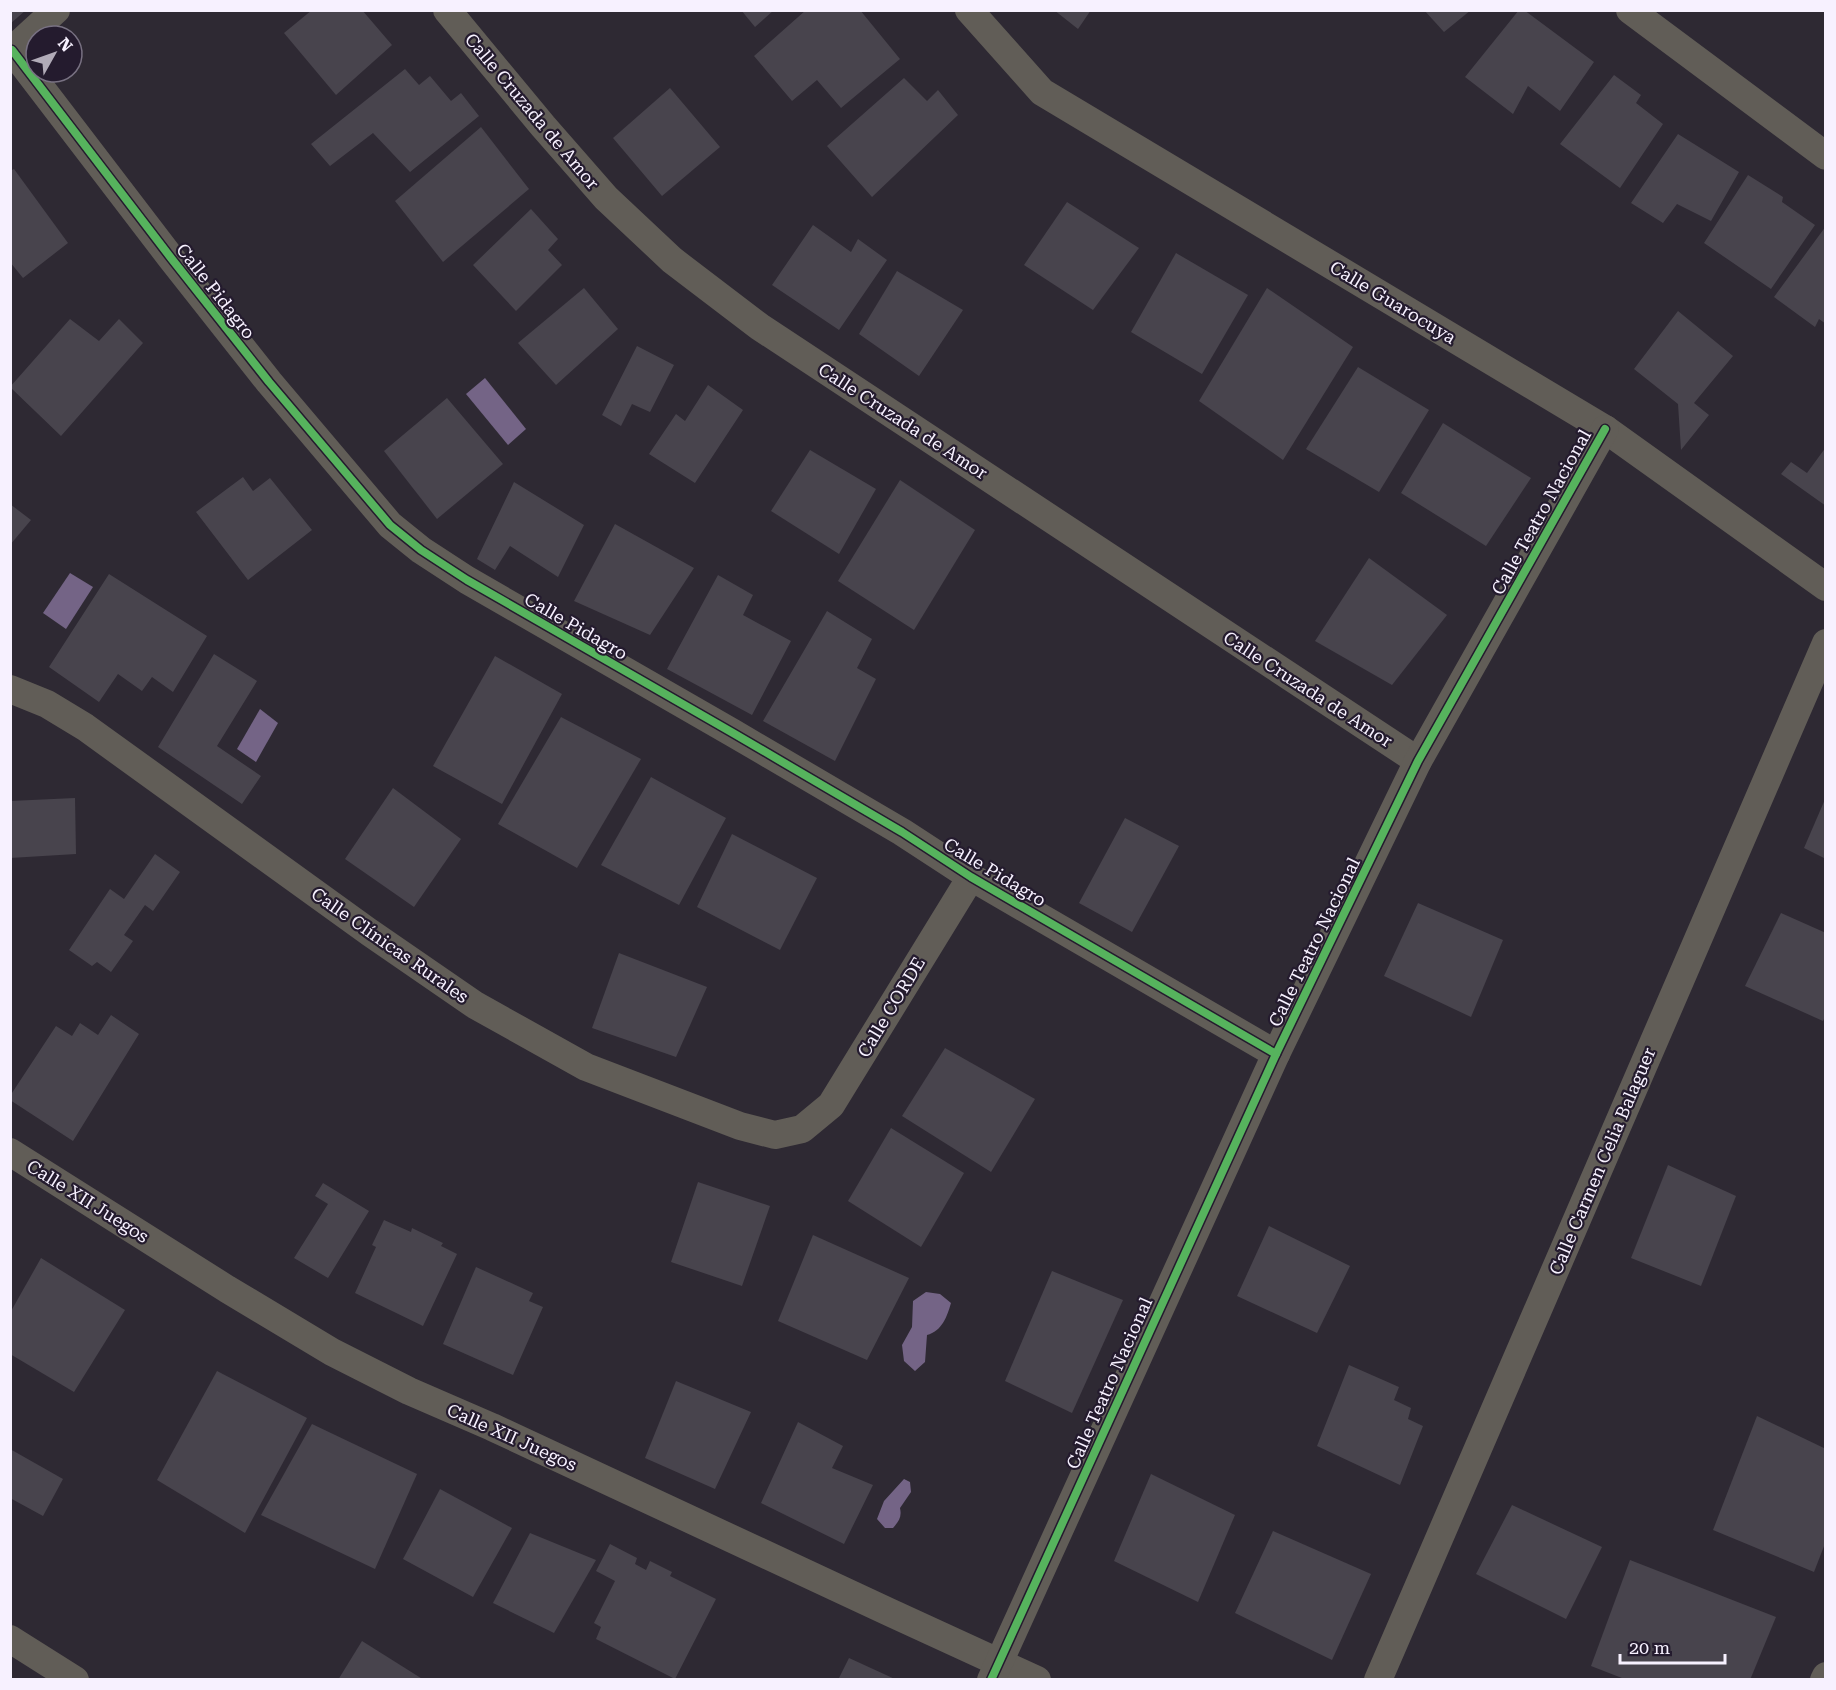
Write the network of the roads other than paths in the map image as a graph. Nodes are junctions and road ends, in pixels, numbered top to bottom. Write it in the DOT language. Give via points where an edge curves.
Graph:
graph roads {
  1 [pos="56,10"];
  2 [pos="447,10"];
  3 [pos="969,10"];
  4 [pos="1630,10"];
  5 [pos="11,51"];
  6 [pos="1826,156"];
  7 [pos="1605,429"];
  8 [pos="1826,587"];
  9 [pos="1826,643"];
  10 [pos="10,689"];
  11 [pos="1418,761"];
  12 [pos="971,877"];
  13 [pos="1276,1054"];
  14 [pos="802,1130"];
  15 [pos="10,1152"];
  16 [pos="10,1639"];
  17 [pos="995,1670"];
  18 [pos="75,1680"];
  19 [pos="1037,1680"];
  20 [pos="1378,1680"];
  1 -- 5 [label="street"];
  2 -- 11 [label="street, Calle Cruzada de Amor" via="606,198 672,260 760,327"];
  3 -- 7 [label="street, Calle Guarocuya" via="1042,92"];
  4 -- 6 [label="street"];
  5 -- 12 [label="street, Calle Pidagro" via="269,382 390,525 467,580 902,832"];
  7 -- 8 [label="street, Calle Guarocuya"];
  7 -- 11 [label="street, Calle Teatro Nacional"];
  9 -- 20 [label="street, Calle Carmen Celia Balaguer"];
  10 -- 14 [label="street, Calle Clínicas Rurales" via="47,704 86,727 475,1005 566,1056 740,1126 775,1135"];
  11 -- 13 [label="street, Calle Teatro Nacional"];
  12 -- 13 [label="street, Calle Pidagro"];
  12 -- 14 [label="street, Calle CORDE" via="831,1105"];
  13 -- 17 [label="street, Calle Teatro Nacional"];
  15 -- 17 [label="street, Calle XII Juegos" via="226,1289 342,1357 889,1612"];
  16 -- 18 [label="street"];
  17 -- 19 [label="street, Calle XII Juegos"];
}
